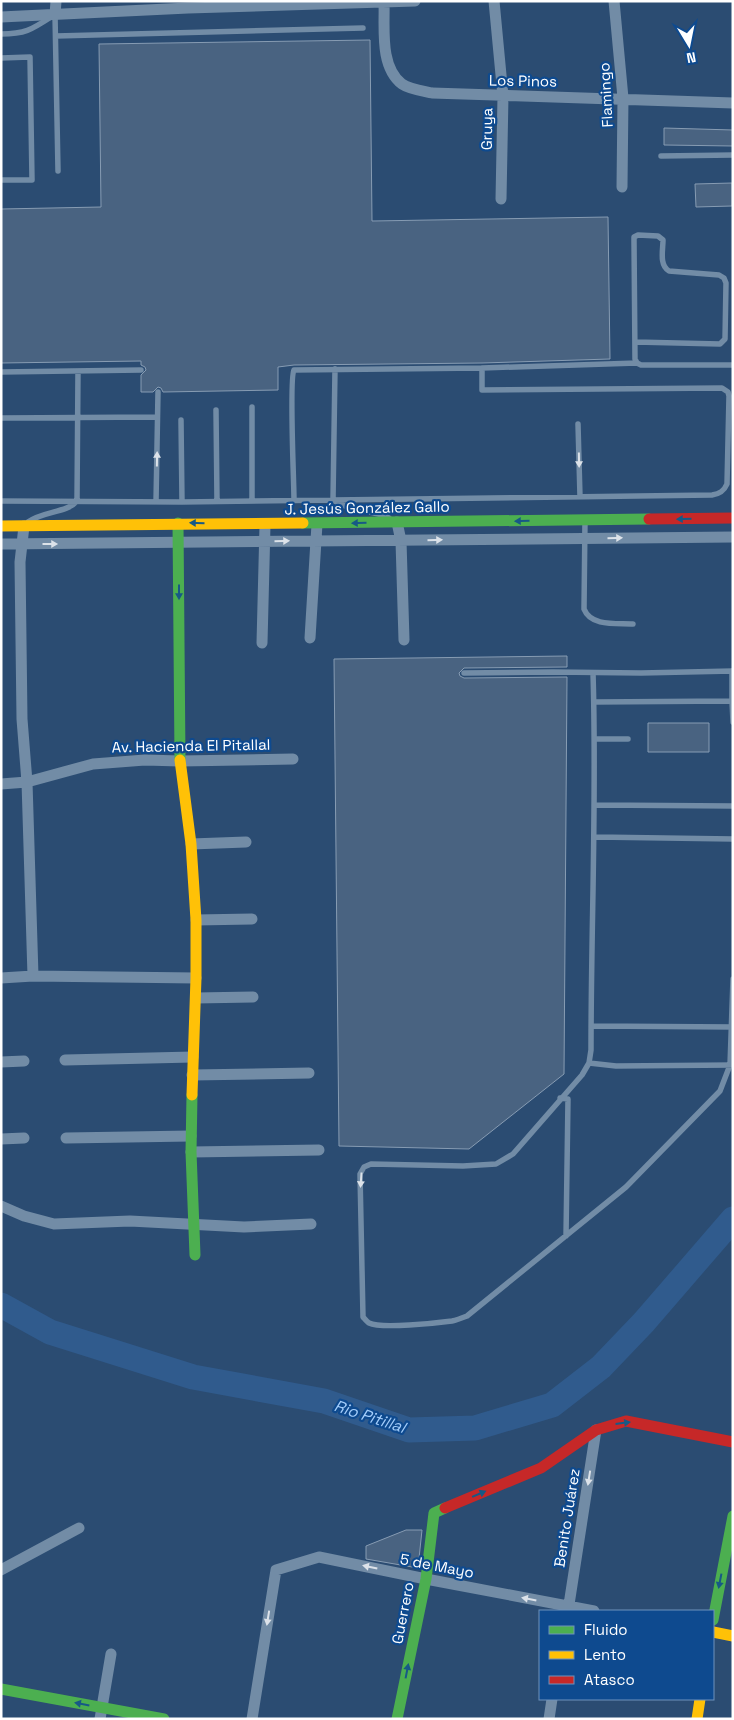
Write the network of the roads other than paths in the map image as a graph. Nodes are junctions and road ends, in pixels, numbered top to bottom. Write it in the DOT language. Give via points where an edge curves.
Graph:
graph roads {
  1 [pos="56,1"];
  2 [pos="415,1"];
  3 [pos="494,1"];
  4 [pos="614,1"];
  5 [pos="384,2"];
  6 [pos="55,15"];
  7 [pos="1,17"];
  8 [pos="363,28"];
  9 [pos="1,34"];
  10 [pos="56,36"];
  11 [pos="1,58"];
  12 [pos="503,96"];
  13 [pos="623,98"];
  14 [pos="733,103"];
  15 [pos="733,155"];
  16 [pos="661,156"];
  17 [pos="58,171"];
  18 [pos="1,180"];
  19 [pos="622,187"];
  20 [pos="500,199"];
  21 [pos="635,342"];
  22 [pos="637,363"];
  23 [pos="733,366"];
  24 [pos="482,368"];
  25 [pos="335,369"];
  26 [pos="141,370"];
  27 [pos="78,371"];
  28 [pos="1,372"];
  29 [pos="158,392"];
  30 [pos="252,407"];
  31 [pos="216,410"];
  32 [pos="157,417"];
  33 [pos="1,418"];
  34 [pos="77,418"];
  35 [pos="181,420"];
  36 [pos="578,424"];
  37 [pos="580,497"];
  38 [pos="294,500"];
  39 [pos="333,500"];
  40 [pos="1,501"];
  41 [pos="77,501"];
  42 [pos="217,501"];
  43 [pos="252,501"];
  44 [pos="156,502"];
  45 [pos="182,502"];
  46 [pos="733,518"];
  47 [pos="585,520"];
  48 [pos="396,522"];
  49 [pos="178,523"];
  50 [pos="265,524"];
  51 [pos="317,524"];
  52 [pos="1,526"];
  53 [pos="24,526"];
  54 [pos="733,537"];
  55 [pos="585,538"];
  56 [pos="316,541"];
  57 [pos="401,541"];
  58 [pos="264,542"];
  59 [pos="179,543"];
  60 [pos="1,544"];
  61 [pos="21,544"];
  62 [pos="633,624"];
  63 [pos="310,638"];
  64 [pos="404,640"];
  65 [pos="262,643"];
  66 [pos="732,671"];
  67 [pos="464,673"];
  68 [pos="593,673"];
  69 [pos="732,701"];
  70 [pos="594,702"];
  71 [pos="733,722"];
  72 [pos="595,739"];
  73 [pos="628,739"];
  74 [pos="293,759"];
  75 [pos="180,761"];
  76 [pos="27,782"];
  77 [pos="1,784"];
  78 [pos="595,805"];
  79 [pos="733,806"];
  80 [pos="595,837"];
  81 [pos="733,839"];
  82 [pos="246,842"];
  83 [pos="191,844"];
  84 [pos="196,920"];
  85 [pos="252,920"];
  86 [pos="34,976"];
  87 [pos="1,978"];
  88 [pos="196,978"];
  89 [pos="733,979"];
  90 [pos="253,997"];
  91 [pos="196,998"];
  92 [pos="591,1026"];
  93 [pos="732,1027"];
  94 [pos="193,1056"];
  95 [pos="64,1060"];
  96 [pos="24,1061"];
  97 [pos="1,1062"];
  98 [pos="589,1063"];
  99 [pos="732,1065"];
  100 [pos="309,1073"];
  101 [pos="192,1075"];
  102 [pos="560,1098"];
  103 [pos="191,1136"];
  104 [pos="24,1138"];
  105 [pos="66,1138"];
  106 [pos="1,1139"];
  107 [pos="319,1150"];
  108 [pos="191,1152"];
  109 [pos="1,1206"];
  110 [pos="311,1224"];
  111 [pos="194,1225"];
  112 [pos="566,1236"];
  113 [pos="195,1255"];
  114 [pos="596,1430"];
  115 [pos="733,1442"];
  116 [pos="733,1516"];
  117 [pos="79,1528"];
  118 [pos="1,1570"];
  119 [pos="426,1579"];
  120 [pos="569,1609"];
  121 [pos="582,1610"];
  122 [pos="714,1615"];
  123 [pos="714,1632"];
  124 [pos="733,1636"];
  125 [pos="111,1654"];
  126 [pos="1,1689"];
  127 [pos="552,1700"];
  128 [pos="700,1700"];
  129 [pos="101,1713"];
  130 [pos="164,1719"];
  131 [pos="252,1719"];
  132 [pos="397,1719"];
  133 [pos="549,1719"];
  134 [pos="697,1719"];
  1 -- 6 [label="street"];
  2 -- 5 [label="street"];
  3 -- 12 [label="street, Gruya"];
  4 -- 13 [label="street, Flamingo"];
  5 -- 6 [label="street"];
  5 -- 12 [label="street, Los Pinos" via="386,55 391,71 402,85 432,93"];
  6 -- 7 [label="street"];
  6 -- 9 [label="lane" via="20,34"];
  6 -- 10 [label="lane"];
  8 -- 10 [label="lane"];
  10 -- 17 [label="lane"];
  11 -- 18 [label="lane" via="30,57 32,180"];
  12 -- 13 [label="street, Los Pinos"];
  12 -- 20 [label="street, Gruya"];
  13 -- 14 [label="street, Los Pinos"];
  13 -- 19 [label="street, Flamingo"];
  15 -- 16 [label="lane"];
  21 -- 21 [label="lane" via="634,237 661,237 664,266 670,271 724,278 724,342"];
  21 -- 22 [label="lane"];
  22 -- 23 [label="lane"];
  22 -- 24 [label="lane"];
  24 -- 25 [label="lane"];
  24 -- 37 [label="lane" via="482,390 722,388 728,392 727,484 720,494"];
  25 -- 38 [label="lane" via="296,369 292,373"];
  25 -- 39 [label="lane"];
  26 -- 27 [label="lane"];
  27 -- 28 [label="lane"];
  27 -- 34 [label="lane"];
  29 -- 32 [label="lane"];
  30 -- 43 [label="lane"];
  31 -- 42 [label="lane"];
  32 -- 34 [label="lane"];
  44 -- 32 [label="lane, one-way"];
  33 -- 34 [label="lane"];
  34 -- 41 [label="lane"];
  35 -- 45 [label="lane"];
  36 -- 37 [label="lane, one-way"];
  37 -- 39 [label="lane"];
  38 -- 39 [label="lane"];
  38 -- 43 [label="lane"];
  39 -- 48 [label="lane" via="342,506 372,511"];
  40 -- 41 [label="lane"];
  41 -- 44 [label="lane"];
  41 -- 53 [label="lane" via="70,508 39,515"];
  42 -- 43 [label="lane"];
  42 -- 45 [label="lane"];
  44 -- 45 [label="lane"];
  46 -- 47 [label="street, J. Jesús González Gallo, one-way"];
  47 -- 48 [label="street, J. Jesús González Gallo, one-way"];
  47 -- 55 [label="lane"];
  48 -- 51 [label="street, J. Jesús González Gallo, one-way"];
  48 -- 57 [label="street"];
  50 -- 49 [label="street, J. Jesús González Gallo, one-way"];
  49 -- 53 [label="street, J. Jesús González Gallo"];
  49 -- 59 [label="street"];
  50 -- 51 [label="street, J. Jesús González Gallo"];
  50 -- 58 [label="street"];
  51 -- 56 [label="street"];
  52 -- 53 [label="street, J. Jesús González Gallo"];
  53 -- 61 [label="street"];
  55 -- 54 [label="street, one-way"];
  57 -- 55 [label="street, one-way"];
  55 -- 62 [label="lane" via="584,609 587,616 594,622"];
  56 -- 57 [label="street"];
  58 -- 56 [label="street, one-way"];
  56 -- 63 [label="street"];
  57 -- 64 [label="street"];
  58 -- 59 [label="street"];
  58 -- 65 [label="street"];
  61 -- 59 [label="street, one-way"];
  59 -- 75 [label="street, one-way"];
  60 -- 61 [label="street"];
  61 -- 76 [label="street" via="22,719"];
  66 -- 68 [label="lane"];
  66 -- 69 [label="lane"];
  67 -- 68 [label="lane"];
  68 -- 70 [label="lane"];
  69 -- 70 [label="lane"];
  69 -- 71 [label="lane"];
  70 -- 72 [label="lane"];
  72 -- 73 [label="lane"];
  72 -- 78 [label="lane"];
  74 -- 75 [label="street, Av. Hacienda El Pitallal"];
  75 -- 76 [label="street, Av. Hacienda El Pitallal" via="93,764"];
  75 -- 83 [label="street"];
  76 -- 77 [label="street, Av. Hacienda El Pitallal"];
  76 -- 86 [label="street"];
  78 -- 79 [label="lane"];
  78 -- 80 [label="lane"];
  80 -- 81 [label="lane"];
  80 -- 92 [label="lane"];
  82 -- 83 [label="street"];
  83 -- 84 [label="street"];
  84 -- 85 [label="street"];
  84 -- 88 [label="street"];
  86 -- 87 [label="street"];
  86 -- 88 [label="street"];
  88 -- 91 [label="street"];
  89 -- 93 [label="lane"];
  90 -- 91 [label="street"];
  91 -- 94 [label="street"];
  92 -- 93 [label="lane"];
  92 -- 98 [label="lane"];
  93 -- 99 [label="lane"];
  94 -- 95 [label="street"];
  94 -- 101 [label="street"];
  96 -- 97 [label="street"];
  98 -- 99 [label="lane" via="616,1066"];
  98 -- 102 [label="lane"];
  99 -- 112 [label="lane" via="720,1091 626,1187"];
  100 -- 101 [label="street"];
  101 -- 103 [label="street"];
  102 -- 112 [label="lane" via="568,1099"];
  102 -- 112 [label="lane, one-way" via="513,1154 496,1164 371,1164 364,1168 360,1174 363,1317 376,1325 429,1324 467,1316"];
  103 -- 105 [label="street"];
  103 -- 108 [label="street"];
  104 -- 106 [label="street"];
  107 -- 108 [label="street"];
  108 -- 111 [label="street"];
  109 -- 111 [label="street" via="54,1224 130,1221"];
  110 -- 111 [label="street"];
  111 -- 113 [label="street"];
  114 -- 115 [label="street, one-way" via="626,1421"];
  119 -- 114 [label="street, Guerrero, one-way" via="434,1513 541,1468"];
  114 -- 120 [label="street, Benito Juárez, one-way"];
  116 -- 122 [label="street, one-way"];
  117 -- 118 [label="street"];
  120 -- 119 [label="street, 5 de Mayo, one-way"];
  119 -- 131 [label="street, 5 de Mayo, one-way" via="319,1557 276,1570"];
  132 -- 119 [label="street, Guerrero, one-way"];
  120 -- 121 [label="street, 5 de Mayo"];
  123 -- 124 [label="street"];
  125 -- 129 [label="street"];
  129 -- 126 [label="street, one-way"];
  127 -- 133 [label="street"];
  128 -- 134 [label="street"];
  129 -- 130 [label="street"];
}
